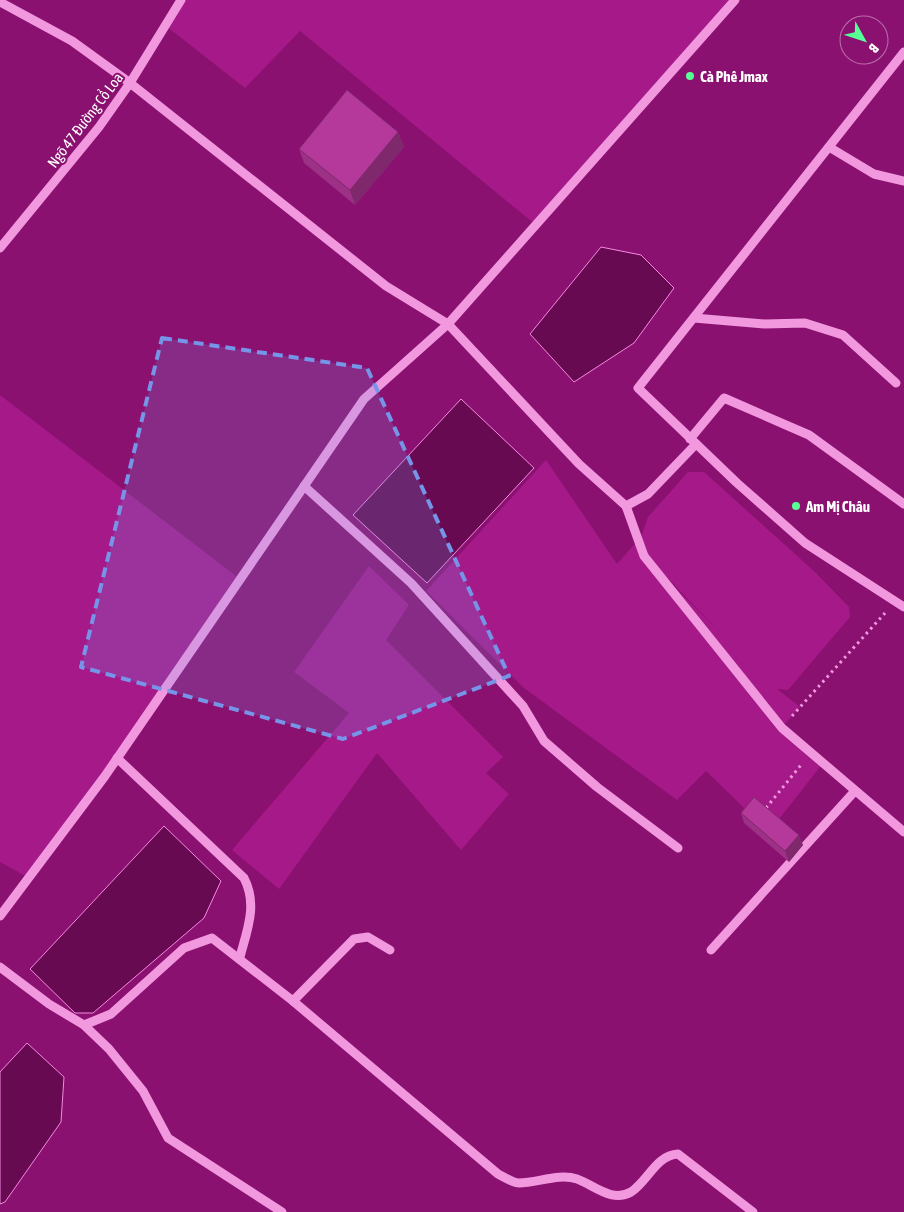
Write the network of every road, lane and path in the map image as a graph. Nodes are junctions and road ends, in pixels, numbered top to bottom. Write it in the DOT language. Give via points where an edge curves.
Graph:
graph roads {
  1 [pos="181,0"];
  2 [pos="734,0"];
  3 [pos="0,2"];
  4 [pos="904,52"];
  5 [pos="130,83"];
  6 [pos="829,147"];
  7 [pos="904,181"];
  8 [pos="0,248"];
  9 [pos="694,318"];
  10 [pos="448,324"];
  11 [pos="896,383"];
  12 [pos="693,441"];
  13 [pos="304,486"];
  14 [pos="904,504"];
  15 [pos="626,506"];
  16 [pos="896,601"];
  17 [pos="904,607"];
  18 [pos="782,728"];
  19 [pos="811,754"];
  20 [pos="117,758"];
  21 [pos="854,792"];
  22 [pos="772,813"];
  23 [pos="904,832"];
  24 [pos="678,848"];
  25 [pos="0,916"];
  26 [pos="390,950"];
  27 [pos="711,950"];
  28 [pos="240,957"];
  29 [pos="0,967"];
  30 [pos="293,1001"];
  31 [pos="84,1025"];
  32 [pos="282,1212"];
  33 [pos="753,1212"];
  1 -- 5 [label="street, Ngõ 47 Đường Cổ Loa"];
  2 -- 10 [label="street"];
  3 -- 5 [label="street" via="72,41"];
  4 -- 6 [label="street"];
  5 -- 8 [label="street, Ngõ 47 Đường Cổ Loa" via="100,127"];
  5 -- 10 [label="street" via="386,286"];
  6 -- 7 [label="street" via="874,174"];
  6 -- 9 [label="street"];
  9 -- 11 [label="street" via="765,324 806,323 843,335"];
  9 -- 12 [label="street" via="638,388"];
  10 -- 13 [label="street" via="364,399"];
  10 -- 15 [label="street" via="579,464"];
  12 -- 14 [label="street" via="724,398 809,435"];
  12 -- 15 [label="street" via="648,494"];
  12 -- 16 [label="street" via="805,544"];
  13 -- 20 [label="street"];
  13 -- 24 [label="street" via="417,589 523,706 544,741 597,787"];
  15 -- 18 [label="street" via="644,556"];
  16 -- 17 [label="street"];
  16 -- 18 [label="path"];
  18 -- 19 [label="street"];
  19 -- 21 [label="street"];
  19 -- 22 [label="path" via="765,807"];
  20 -- 25 [label="street"];
  20 -- 28 [label="street" via="244,878 251,891 252,911"];
  21 -- 23 [label="street"];
  21 -- 27 [label="street"];
  26 -- 30 [label="street" via="368,937 354,939"];
  28 -- 30 [label="street"];
  28 -- 31 [label="street" via="212,938 184,948 111,1014"];
  29 -- 31 [label="street" via="49,1004"];
  30 -- 33 [label="street" via="498,1174 518,1183 576,1178 611,1195 622,1195 637,1186 666,1156 678,1154"];
  31 -- 32 [label="street" via="109,1049 143,1091 168,1138"];
}
